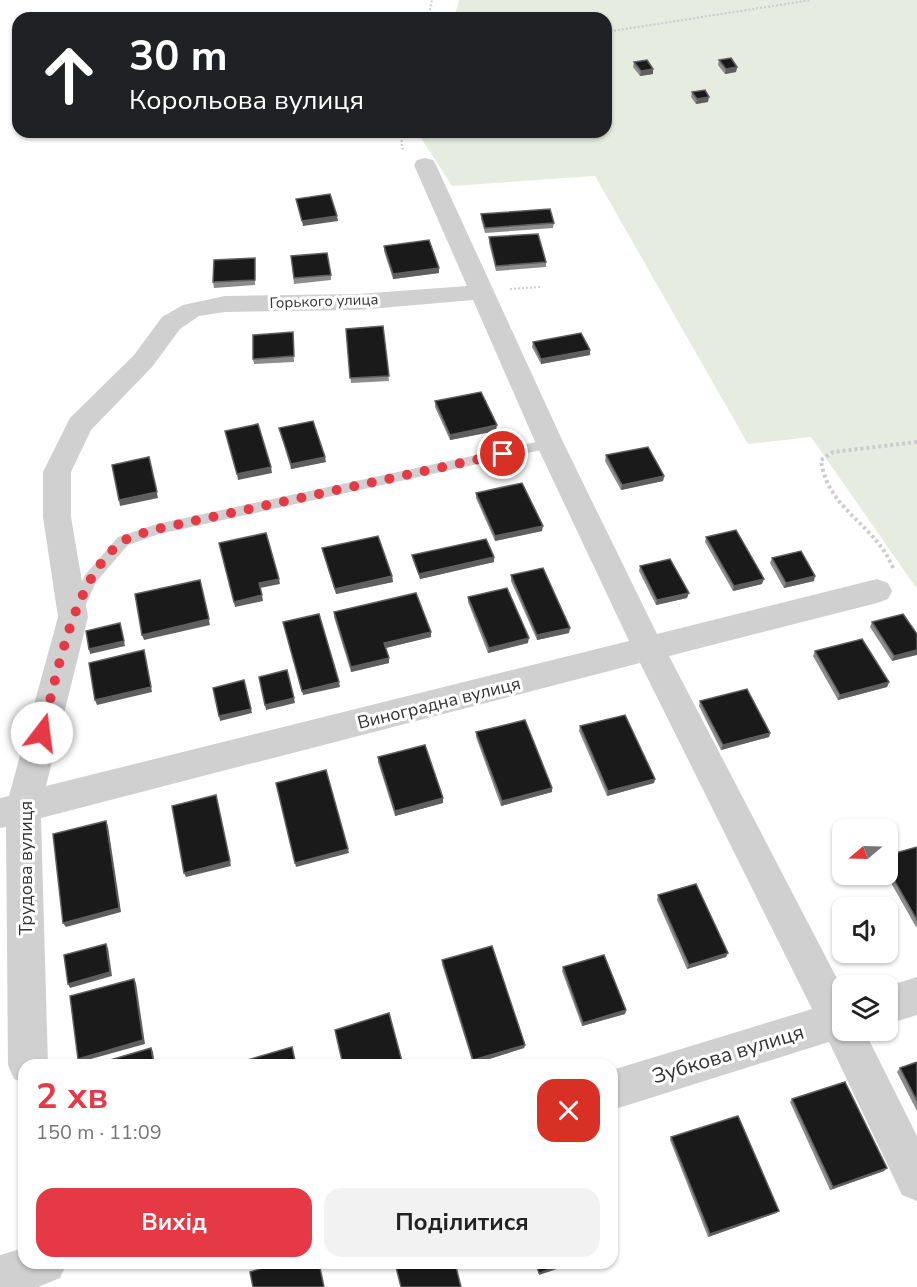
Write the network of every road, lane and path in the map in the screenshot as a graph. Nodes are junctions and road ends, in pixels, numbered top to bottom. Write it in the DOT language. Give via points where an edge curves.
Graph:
graph roads {
  1 [pos="811,0"];
  2 [pos="612,31"];
  3 [pos="425,165"];
  4 [pos="480,292"];
  5 [pos="171,323"];
  6 [pos="917,442"];
  7 [pos="550,444"];
  8 [pos="877,591"];
  9 [pos="73,617"];
  10 [pos="649,650"];
  11 [pos="11,811"];
  12 [pos="917,996"];
  13 [pos="898,1002"];
  14 [pos="832,1006"];
  15 [pos="832,1028"];
  16 [pos="850,1041"];
  17 [pos="28,1059"];
  18 [pos="618,1087"];
  19 [pos="917,1180"];
  1 -- 2 [label="path"];
  3 -- 4 [label="street"];
  4 -- 5 [label="street, Горького улица" via="357,302 225,304 192,310"];
  4 -- 7 [label="street"];
  5 -- 9 [label="street, Трудова вулиця" via="143,361 80,425 57,472 57,517"];
  6 -- 8 [label="path" via="833,452 821,460 830,493 879,542 891,560 889,583"];
  7 -- 9 [label="lane" via="157,529 123,541 90,579"];
  7 -- 10 [label="street"];
  8 -- 10 [label="street, Виноградна вулиця"];
  9 -- 11 [label="street, Трудова вулиця"];
  10 -- 11 [label="street, Виноградна вулиця"];
  10 -- 14 [label="street"];
  11 -- 17 [label="street, Трудова вулиця"];
  12 -- 13 [label="street"];
  15 -- 18 [label="street, Зубкова вулиця"];
  16 -- 19 [label="street"];
}
